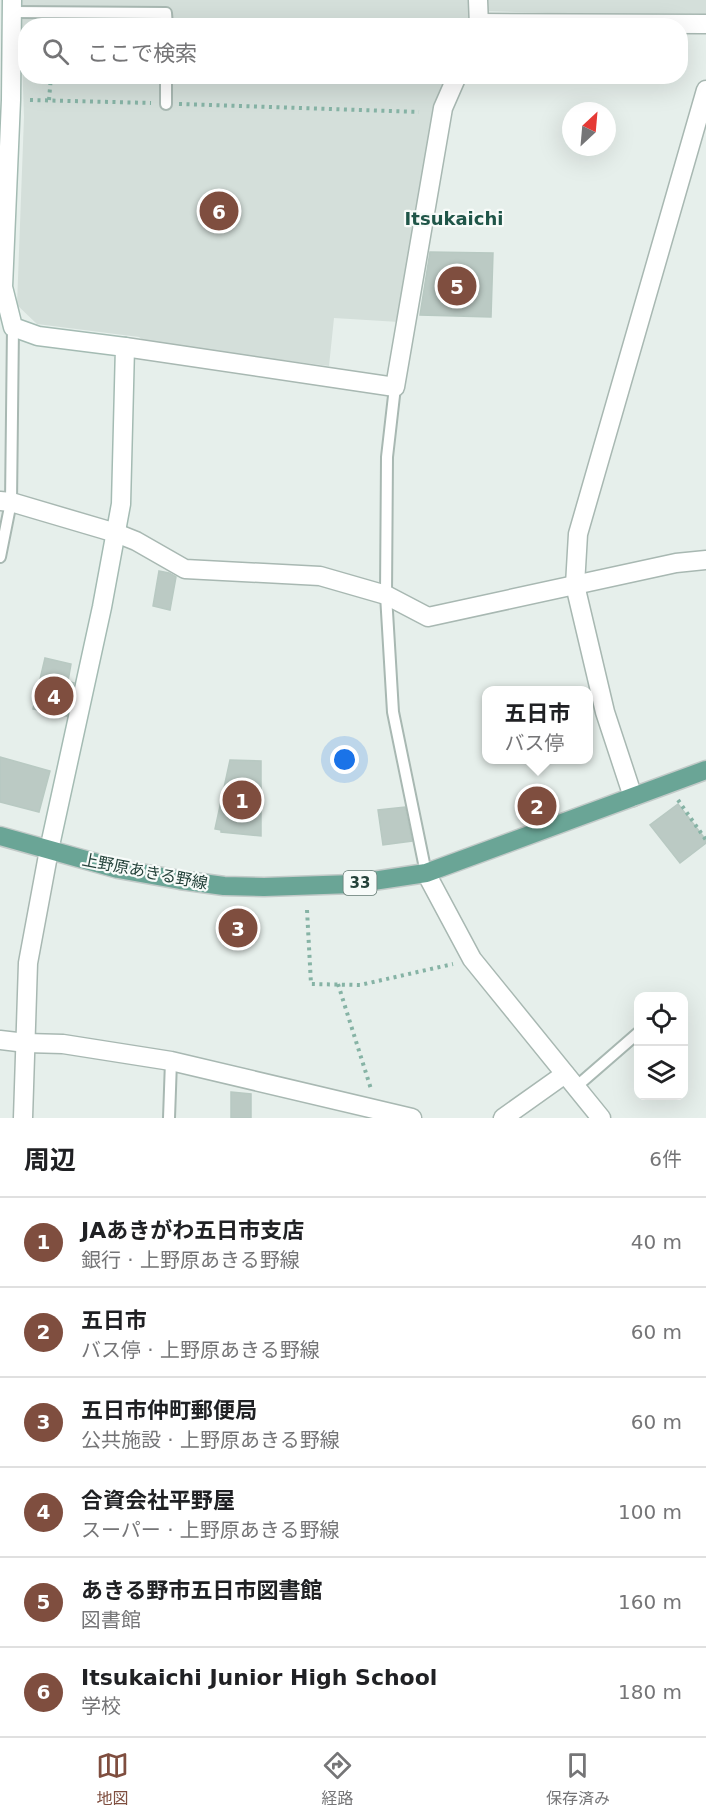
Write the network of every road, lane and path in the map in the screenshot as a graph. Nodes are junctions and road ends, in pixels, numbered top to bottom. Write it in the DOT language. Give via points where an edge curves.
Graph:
graph roads {
  1 [pos="478,0"];
  2 [pos="12,6"];
  3 [pos="166,18"];
  4 [pos="479,18"];
  5 [pos="688,24"];
  6 [pos="706,24"];
  7 [pos="50,84"];
  8 [pos="166,84"];
  9 [pos="454,84"];
  10 [pos="706,90"];
  11 [pos="11,100"];
  12 [pos="48,100"];
  13 [pos="166,104"];
  14 [pos="419,112"];
  15 [pos="13,327"];
  16 [pos="125,347"];
  17 [pos="395,387"];
  18 [pos="6,501"];
  19 [pos="116,533"];
  20 [pos="0,557"];
  21 [pos="706,560"];
  22 [pos="575,585"];
  23 [pos="386,595"];
  24 [pos="706,770"];
  25 [pos="668,784"];
  26 [pos="633,797"];
  27 [pos="0,836"];
  28 [pos="706,840"];
  29 [pos="49,850"];
  30 [pos="426,873"];
  31 [pos="307,910"];
  32 [pos="472,959"];
  33 [pos="338,984"];
  34 [pos="634,1036"];
  35 [pos="0,1040"];
  36 [pos="26,1043"];
  37 [pos="171,1061"];
  38 [pos="571,1080"];
  39 [pos="384,1113"];
  40 [pos="23,1118"];
  41 [pos="169,1118"];
  42 [pos="412,1118"];
  43 [pos="503,1118"];
  44 [pos="602,1118"];
  1 -- 4 [label="street"];
  2 -- 3 [label="lane" via="166,13"];
  2 -- 11 [label="street"];
  5 -- 6 [label="street"];
  7 -- 12 [label="path"];
  8 -- 13 [label="lane"];
  9 -- 17 [label="street" via="443,108"];
  10 -- 22 [label="street" via="578,534"];
  11 -- 12 [label="path"];
  11 -- 15 [label="street" via="3,287"];
  12 -- 13 [label="path"];
  13 -- 14 [label="path"];
  15 -- 16 [label="street" via="38,336"];
  15 -- 18 [label="lane"];
  16 -- 17 [label="street"];
  16 -- 19 [label="street" via="121,504"];
  17 -- 23 [label="lane" via="387,457"];
  18 -- 19 [label="street"];
  18 -- 20 [label="lane"];
  19 -- 23 [label="street" via="185,569 320,576"];
  19 -- 29 [label="street"];
  21 -- 22 [label="street"];
  22 -- 23 [label="street" via="428,617"];
  22 -- 26 [label="street" via="605,712"];
  23 -- 30 [label="lane" via="393,712"];
  24 -- 25 [label="main road, 上野原あきる野線 / 33"];
  25 -- 26 [label="main road, 上野原あきる野線 / 33"];
  25 -- 28 [label="path"];
  26 -- 30 [label="main road, 上野原あきる野線 / 33"];
  27 -- 29 [label="main road, 上野原あきる野線 / 33"];
  29 -- 30 [label="main road, 上野原あきる野線 / 33" via="118,869 224,886 353,884"];
  29 -- 36 [label="street" via="28,963"];
  30 -- 32 [label="street"];
  31 -- 33 [label="path" via="311,984"];
  32 -- 33 [label="path" via="360,985"];
  32 -- 38 [label="street"];
  33 -- 39 [label="path"];
  34 -- 38 [label="lane"];
  35 -- 36 [label="street"];
  36 -- 37 [label="street" via="63,1044"];
  36 -- 40 [label="street"];
  37 -- 39 [label="street"];
  37 -- 41 [label="lane"];
  38 -- 43 [label="street"];
  38 -- 44 [label="street"];
  39 -- 42 [label="street"];
}
